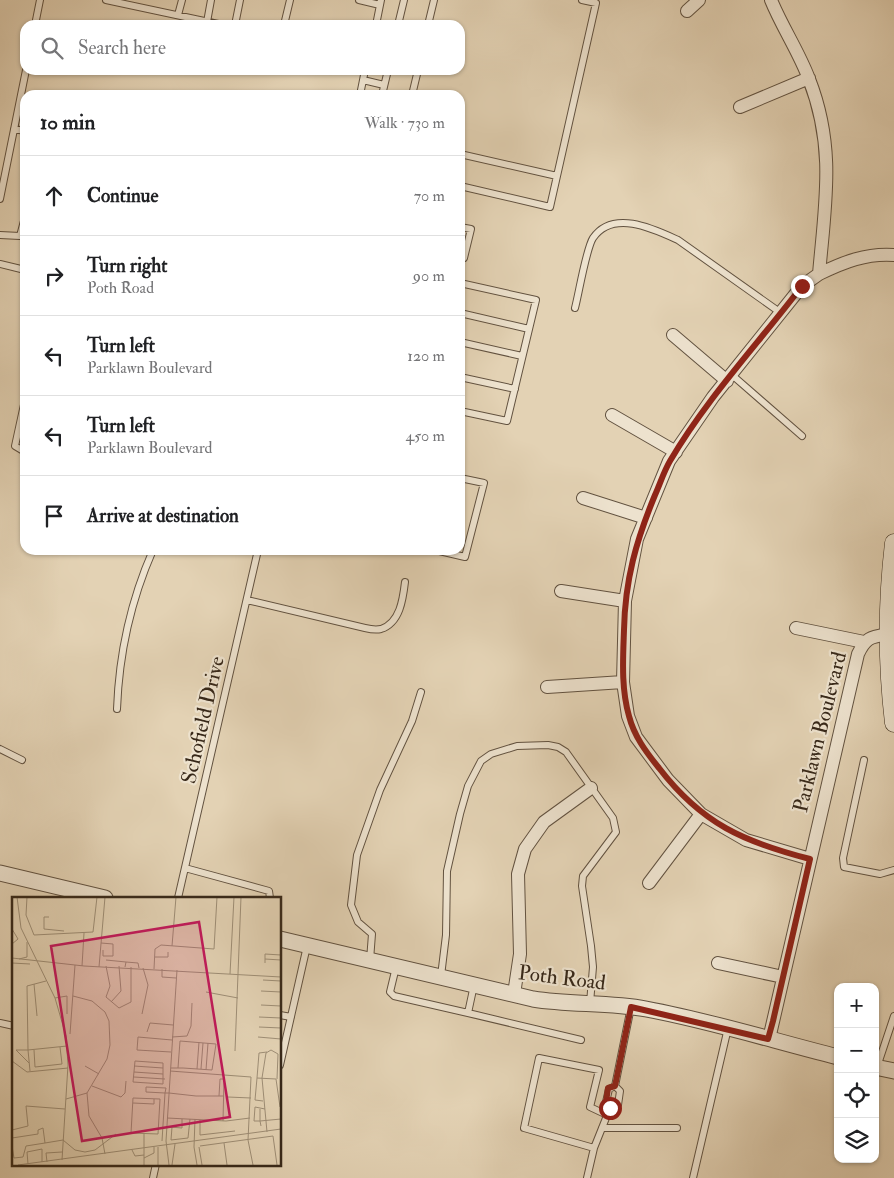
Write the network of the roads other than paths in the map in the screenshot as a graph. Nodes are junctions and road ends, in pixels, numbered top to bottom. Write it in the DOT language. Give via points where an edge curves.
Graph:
graph roads {
  1 [pos="40,0"];
  2 [pos="106,0"];
  3 [pos="182,0"];
  4 [pos="212,0"];
  5 [pos="240,0"];
  6 [pos="290,0"];
  7 [pos="359,0"];
  8 [pos="404,0"];
  9 [pos="434,0"];
  10 [pos="582,0"];
  11 [pos="699,0"];
  12 [pos="771,0"];
  13 [pos="381,3"];
  14 [pos="687,12"];
  15 [pos="178,15"];
  16 [pos="36,20"];
  17 [pos="199,20"];
  18 [pos="207,20"];
  19 [pos="236,20"];
  20 [pos="285,20"];
  21 [pos="377,20"];
  22 [pos="399,20"];
  23 [pos="429,20"];
  24 [pos="25,75"];
  25 [pos="364,75"];
  26 [pos="387,75"];
  27 [pos="417,75"];
  28 [pos="809,78"];
  29 [pos="363,80"];
  30 [pos="384,85"];
  31 [pos="22,90"];
  32 [pos="361,90"];
  33 [pos="383,90"];
  34 [pos="413,90"];
  35 [pos="20,100"];
  36 [pos="740,107"];
  37 [pos="14,129"];
  38 [pos="20,130"];
  39 [pos="465,155"];
  40 [pos="557,176"];
  41 [pos="465,187"];
  42 [pos="0,199"];
  43 [pos="465,228"];
  44 [pos="0,235"];
  45 [pos="20,236"];
  46 [pos="465,254"];
  47 [pos="894,255"];
  48 [pos="0,264"];
  49 [pos="20,269"];
  50 [pos="819,274"];
  51 [pos="465,284"];
  52 [pos="575,308"];
  53 [pos="465,314"];
  54 [pos="782,314"];
  55 [pos="529,328"];
  56 [pos="673,335"];
  57 [pos="465,343"];
  58 [pos="522,356"];
  59 [pos="465,378"];
  60 [pos="729,378"];
  61 [pos="514,389"];
  62 [pos="465,412"];
  63 [pos="612,415"];
  64 [pos="20,423"];
  65 [pos="802,436"];
  66 [pos="20,449"];
  67 [pos="676,452"];
  68 [pos="465,479"];
  69 [pos="584,498"];
  70 [pos="646,518"];
  71 [pos="894,543"];
  72 [pos="151,555"];
  73 [pos="257,555"];
  74 [pos="456,555"];
  75 [pos="892,572"];
  76 [pos="405,582"];
  77 [pos="561,591"];
  78 [pos="247,600"];
  79 [pos="625,601"];
  80 [pos="796,628"];
  81 [pos="889,634"];
  82 [pos="864,642"];
  83 [pos="622,682"];
  84 [pos="547,687"];
  85 [pos="421,692"];
  86 [pos="117,709"];
  87 [pos="894,723"];
  88 [pos="0,749"];
  89 [pos="22,760"];
  90 [pos="864,760"];
  91 [pos="591,788"];
  92 [pos="701,814"];
  93 [pos="810,859"];
  94 [pos="185,868"];
  95 [pos="894,870"];
  96 [pos="0,874"];
  97 [pos="649,883"];
  98 [pos="101,897"];
  99 [pos="178,897"];
  100 [pos="270,897"];
  101 [pos="281,939"];
  102 [pos="307,946"];
  103 [pos="369,961"];
  104 [pos="718,962"];
  105 [pos="396,967"];
  106 [pos="783,977"];
  107 [pos="441,978"];
  108 [pos="474,985"];
  109 [pos="514,994"];
  110 [pos="590,1004"];
  111 [pos="631,1007"];
  112 [pos="468,1013"];
  113 [pos="281,1015"];
  114 [pos="894,1016"];
  115 [pos="292,1017"];
  116 [pos="728,1028"];
  117 [pos="768,1039"];
  118 [pos="581,1040"];
  119 [pos="834,1057"];
  120 [pos="879,1058"];
  121 [pos="281,1061"];
  122 [pos="879,1068"];
  123 [pos="894,1071"];
  124 [pos="615,1086"];
  125 [pos="609,1112"];
  126 [pos="602,1128"];
  127 [pos="677,1128"];
  128 [pos="594,1148"];
  129 [pos="587,1178"];
  130 [pos="693,1178"];
  1 -- 16 [label="lane"];
  2 -- 15 [label="lane"];
  3 -- 15 [label="lane"];
  4 -- 18 [label="lane"];
  5 -- 19 [label="lane"];
  6 -- 20 [label="lane"];
  7 -- 13 [label="lane"];
  8 -- 22 [label="lane"];
  9 -- 23 [label="lane"];
  10 -- 40 [label="lane" via="596,3"];
  11 -- 14 [label="street"];
  12 -- 28 [label="street"];
  13 -- 21 [label="lane"];
  15 -- 17 [label="lane"];
  24 -- 31 [label="lane"];
  25 -- 29 [label="lane"];
  26 -- 30 [label="lane"];
  27 -- 34 [label="lane"];
  28 -- 36 [label="street"];
  28 -- 50 [label="street" via="822,120 828,158"];
  29 -- 30 [label="lane"];
  29 -- 32 [label="lane"];
  30 -- 33 [label="lane"];
  35 -- 37 [label="lane"];
  37 -- 38 [label="lane"];
  37 -- 42 [label="lane"];
  39 -- 40 [label="lane"];
  40 -- 41 [label="lane" via="550,207"];
  43 -- 46 [label="lane" via="471,230"];
  44 -- 45 [label="lane"];
  47 -- 50 [label="street" via="858,257"];
  48 -- 49 [label="lane"];
  50 -- 54 [label="street" via="802,286"];
  51 -- 55 [label="lane" via="536,300"];
  52 -- 54 [label="lane" via="592,239 619,222 678,240"];
  53 -- 55 [label="lane"];
  54 -- 60 [label="street"];
  55 -- 58 [label="lane"];
  56 -- 60 [label="street"];
  57 -- 58 [label="lane"];
  58 -- 61 [label="lane"];
  59 -- 61 [label="lane"];
  60 -- 65 [label="lane"];
  60 -- 67 [label="street"];
  61 -- 62 [label="lane" via="507,421"];
  63 -- 67 [label="street"];
  64 -- 66 [label="lane" via="15,446"];
  67 -- 70 [label="street"];
  68 -- 74 [label="lane" via="484,483 465,557"];
  69 -- 70 [label="street"];
  70 -- 79 [label="street" via="637,539"];
  71 -- 75 [label="main road"];
  72 -- 86 [label="lane" via="129,618 118,680"];
  73 -- 78 [label="lane, Schofield Drive"];
  75 -- 81 [label="main road"];
  76 -- 78 [label="lane" via="402,604 394,619 380,629"];
  77 -- 79 [label="street"];
  78 -- 94 [label="lane, Schofield Drive"];
  79 -- 83 [label="street"];
  80 -- 82 [label="street"];
  81 -- 82 [label="street, Parklawn Boulevard"];
  81 -- 87 [label="main road"];
  82 -- 93 [label="street, Parklawn Boulevard" via="858,654"];
  83 -- 84 [label="street"];
  83 -- 92 [label="street" via="628,716 636,737 668,780"];
  85 -- 103 [label="lane" via="357,855 351,905 358,922 372,934"];
  88 -- 89 [label="lane"];
  90 -- 95 [label="lane" via="844,866 880,874"];
  91 -- 107 [label="lane" via="566,752 548,745 517,746 491,754 481,761 468,786 447,871 446,935"];
  91 -- 109 [label="street" via="544,822 525,849 518,874 520,954"];
  91 -- 110 [label="lane" via="613,818 616,832 583,876 592,960"];
  92 -- 93 [label="street" via="746,840"];
  92 -- 97 [label="street"];
  93 -- 106 [label="street, Parklawn Boulevard"];
  94 -- 99 [label="lane, Schofield Drive"];
  94 -- 100 [label="lane" via="269,892"];
  96 -- 98 [label="street"];
  101 -- 102 [label="street, Poth Road"];
  102 -- 103 [label="street, Poth Road"];
  102 -- 115 [label="lane"];
  103 -- 105 [label="street, Poth Road"];
  104 -- 106 [label="street"];
  105 -- 107 [label="street, Poth Road"];
  105 -- 112 [label="lane" via="390,992 394,996"];
  106 -- 117 [label="street, Parklawn Boulevard"];
  107 -- 108 [label="street, Poth Road"];
  108 -- 109 [label="street, Poth Road"];
  108 -- 112 [label="lane"];
  109 -- 110 [label="street, Poth Road" via="553,1002"];
  110 -- 111 [label="street, Poth Road"];
  111 -- 116 [label="street, Poth Road"];
  111 -- 124 [label="lane"];
  112 -- 118 [label="lane"];
  113 -- 115 [label="lane"];
  114 -- 120 [label="lane"];
  115 -- 121 [label="lane"];
  116 -- 117 [label="street, Poth Road"];
  116 -- 130 [label="lane"];
  117 -- 119 [label="street, Poth Road"];
  122 -- 123 [label="street"];
  124 -- 125 [label="lane" via="608,1088 606,1102"];
  124 -- 125 [label="lane" via="620,1091 618,1105"];
  125 -- 126 [label="lane"];
  125 -- 128 [label="lane" via="590,1107 599,1070 539,1058 524,1128"];
  126 -- 127 [label="lane"];
  126 -- 128 [label="lane"];
  128 -- 129 [label="lane"];
}
